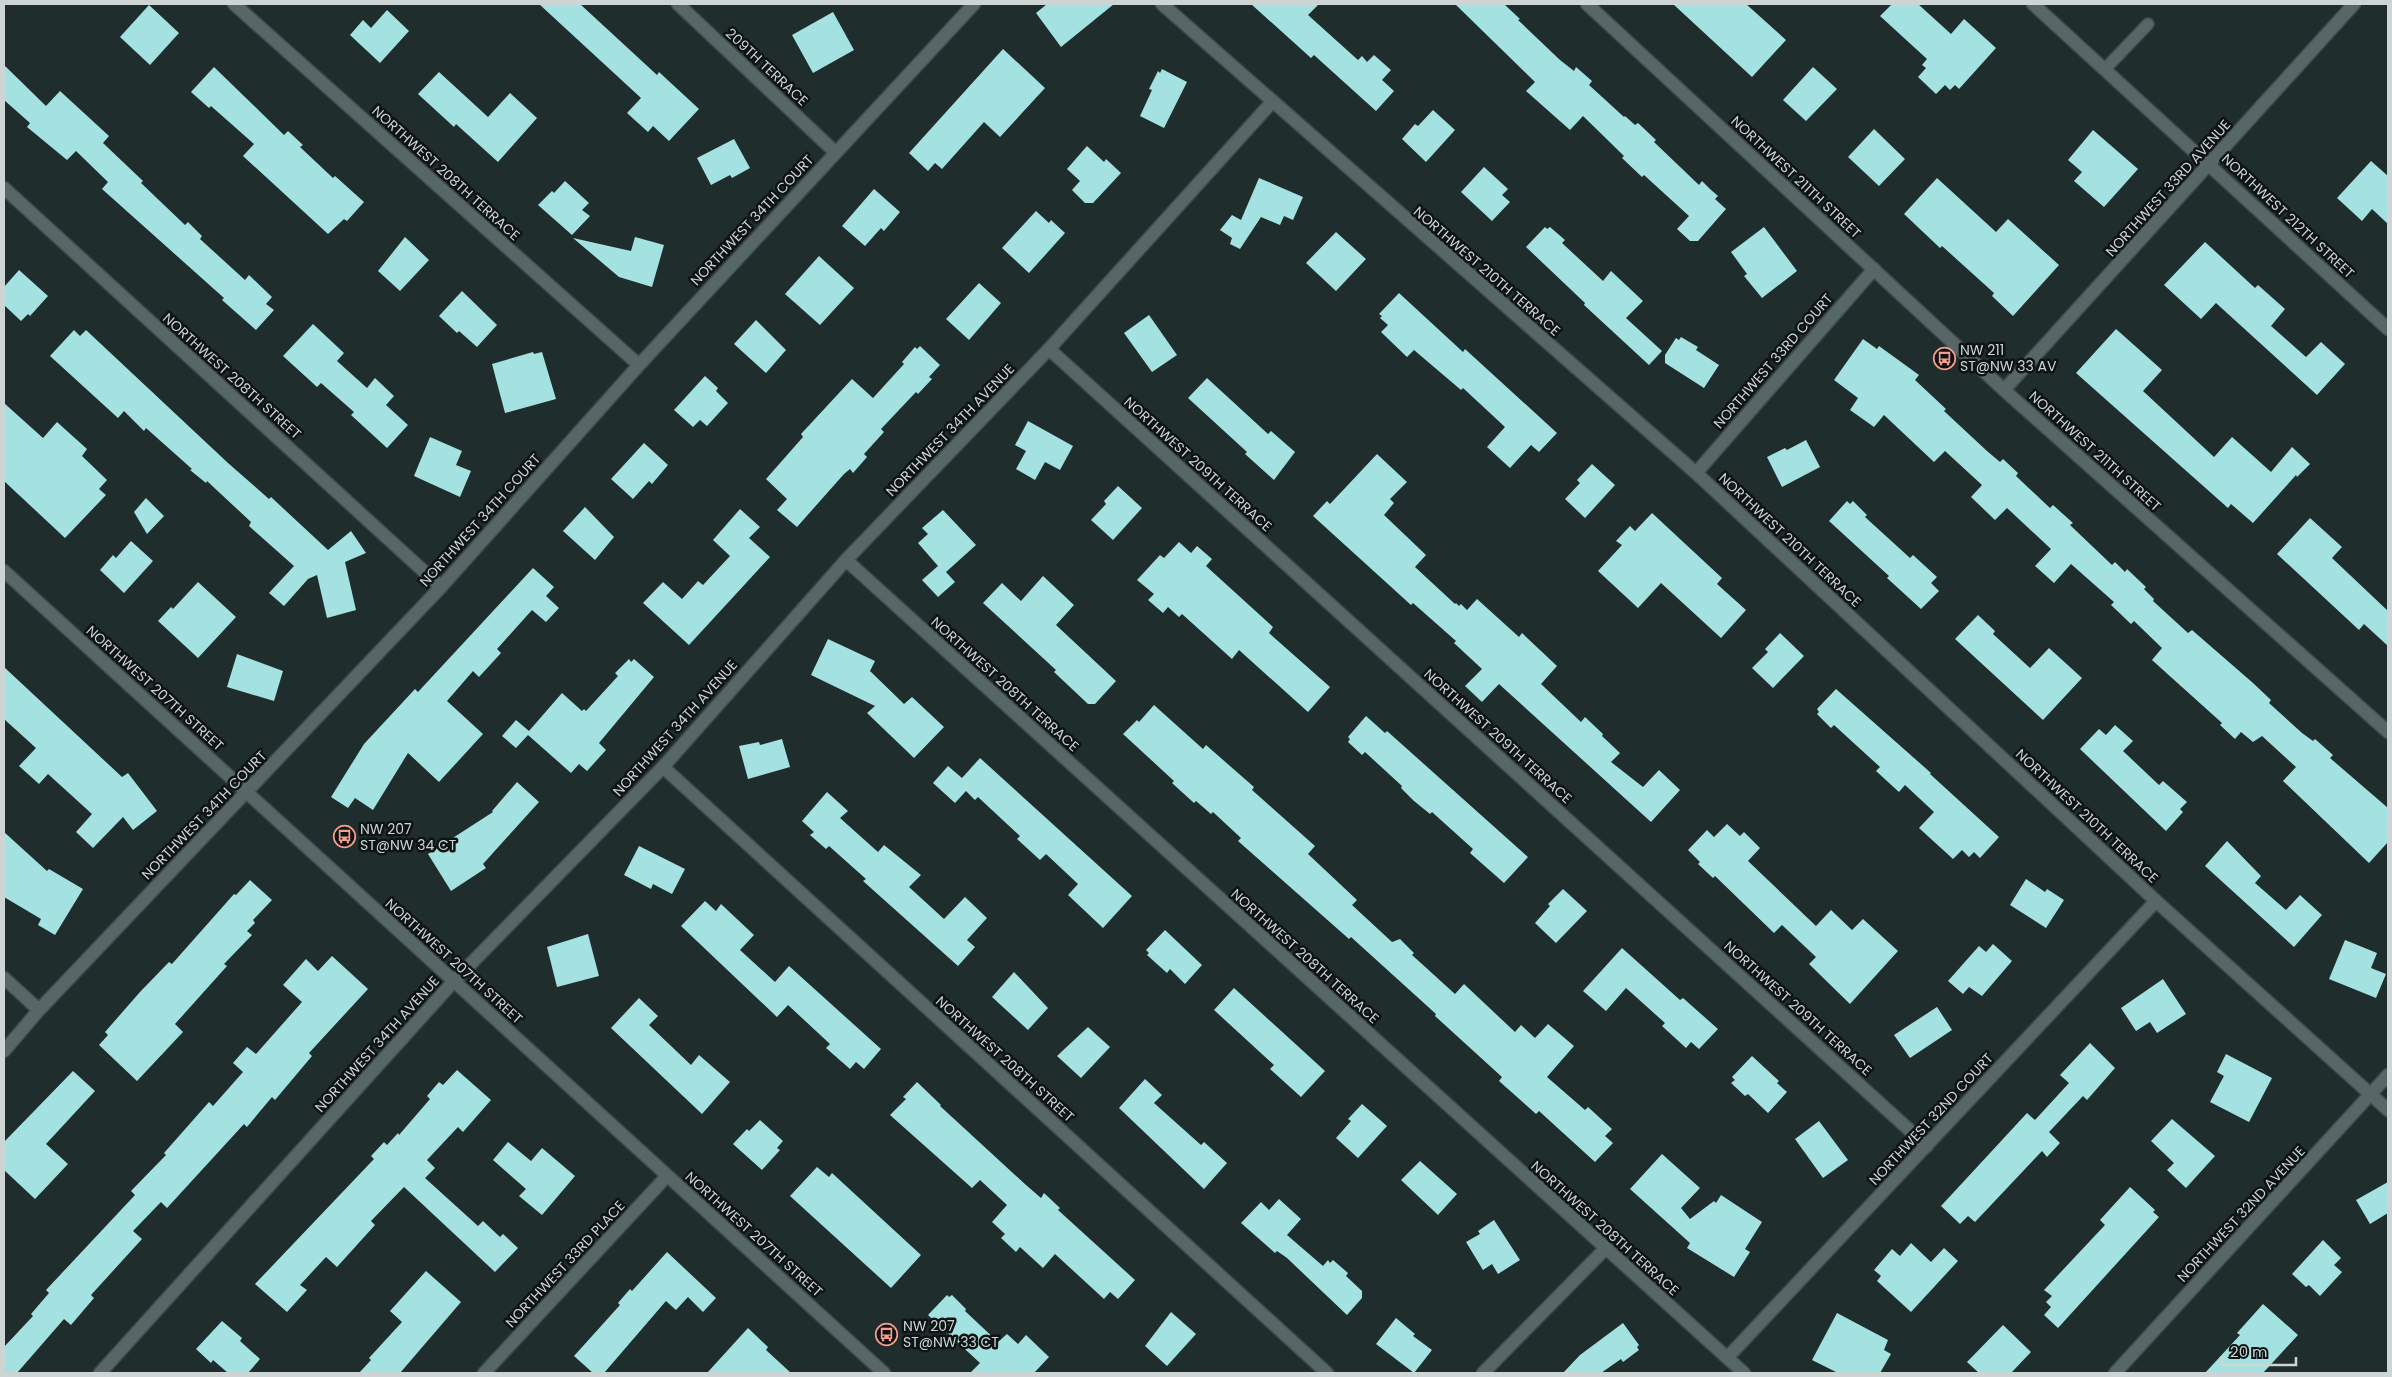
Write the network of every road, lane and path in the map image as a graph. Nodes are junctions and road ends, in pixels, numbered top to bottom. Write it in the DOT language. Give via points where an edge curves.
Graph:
graph roads {
  1 [pos="234,4"];
  2 [pos="678,4"];
  3 [pos="974,4"];
  4 [pos="1162,4"];
  5 [pos="1586,4"];
  6 [pos="2033,4"];
  7 [pos="2354,4"];
  8 [pos="2148,24"];
  9 [pos="2105,69"];
  10 [pos="1272,102"];
  11 [pos="835,152"];
  12 [pos="2210,164"];
  13 [pos="4,188"];
  14 [pos="1874,270"];
  15 [pos="2388,329"];
  16 [pos="1049,350"];
  17 [pos="639,365"];
  18 [pos="2004,390"];
  19 [pos="1696,473"];
  20 [pos="846,560"];
  21 [pos="4,571"];
  22 [pos="441,587"];
  23 [pos="2388,732"];
  24 [pos="663,767"];
  25 [pos="246,792"];
  26 [pos="2156,901"];
  27 [pos="4,978"];
  28 [pos="454,981"];
  29 [pos="39,1010"];
  30 [pos="4,1051"];
  31 [pos="2388,1075"];
  32 [pos="2371,1094"];
  33 [pos="2388,1110"];
  34 [pos="1927,1146"];
  35 [pos="668,1176"];
  36 [pos="1605,1249"];
  37 [pos="1727,1358"];
  38 [pos="876,1371"];
  39 [pos="100,1373"];
  40 [pos="484,1373"];
  41 [pos="1327,1373"];
  42 [pos="1482,1373"];
  43 [pos="1744,1373"];
  44 [pos="2115,1373"];
  1 -- 17 [label="street, NORTHWEST 208TH TERRACE"];
  2 -- 11 [label="street, 209TH TERRACE"];
  3 -- 11 [label="street, NORTHWEST 34TH COURT"];
  4 -- 10 [label="street, NORTHWEST 210TH TERRACE"];
  5 -- 14 [label="street, NORTHWEST 211TH STREET"];
  6 -- 9 [label="street, NORTHWEST 212TH STREET"];
  7 -- 12 [label="street, NORTHWEST 33RD AVENUE"];
  8 -- 9 [label="lane"];
  9 -- 12 [label="street, NORTHWEST 212TH STREET"];
  10 -- 16 [label="street, NORTHWEST 34TH AVENUE"];
  10 -- 19 [label="street, NORTHWEST 210TH TERRACE"];
  11 -- 17 [label="street, NORTHWEST 34TH COURT"];
  12 -- 15 [label="street, NORTHWEST 212TH STREET"];
  12 -- 18 [label="street, NORTHWEST 33RD AVENUE"];
  13 -- 22 [label="street, NORTHWEST 208TH STREET"];
  14 -- 18 [label="street, NORTHWEST 211TH STREET"];
  14 -- 19 [label="street, NORTHWEST 33RD COURT"];
  16 -- 20 [label="street, NORTHWEST 34TH AVENUE"];
  16 -- 34 [label="street, NORTHWEST 209TH TERRACE"];
  17 -- 22 [label="street, NORTHWEST 34TH COURT"];
  18 -- 23 [label="street, NORTHWEST 211TH STREET"];
  19 -- 26 [label="street, NORTHWEST 210TH TERRACE"];
  20 -- 24 [label="street, NORTHWEST 34TH AVENUE"];
  20 -- 36 [label="street, NORTHWEST 208TH TERRACE"];
  21 -- 25 [label="street, NORTHWEST 207TH STREET"];
  22 -- 25 [label="street, NORTHWEST 34TH COURT"];
  24 -- 28 [label="street, NORTHWEST 34TH AVENUE"];
  24 -- 41 [label="street, NORTHWEST 208TH STREET"];
  25 -- 28 [label="street, NORTHWEST 207TH STREET"];
  25 -- 29 [label="street, NORTHWEST 34TH COURT"];
  26 -- 32 [label="street, NORTHWEST 210TH TERRACE"];
  26 -- 34 [label="street, NORTHWEST 32ND COURT"];
  27 -- 29 [label="street"];
  28 -- 35 [label="street, NORTHWEST 207TH STREET"];
  28 -- 39 [label="street, NORTHWEST 34TH AVENUE"];
  29 -- 30 [label="street, NORTHWEST 34TH COURT"];
  31 -- 32 [label="street, NORTHWEST 32ND AVENUE"];
  32 -- 33 [label="street, NORTHWEST 210TH TERRACE"];
  32 -- 44 [label="street, NORTHWEST 32ND AVENUE"];
  34 -- 37 [label="street, NORTHWEST 32ND COURT"];
  35 -- 38 [label="street, NORTHWEST 207TH STREET"];
  35 -- 40 [label="street, NORTHWEST 33RD PLACE"];
  36 -- 37 [label="street, NORTHWEST 208TH TERRACE"];
  36 -- 42 [label="street"];
  37 -- 43 [label="street, NORTHWEST 208TH TERRACE"];
}
